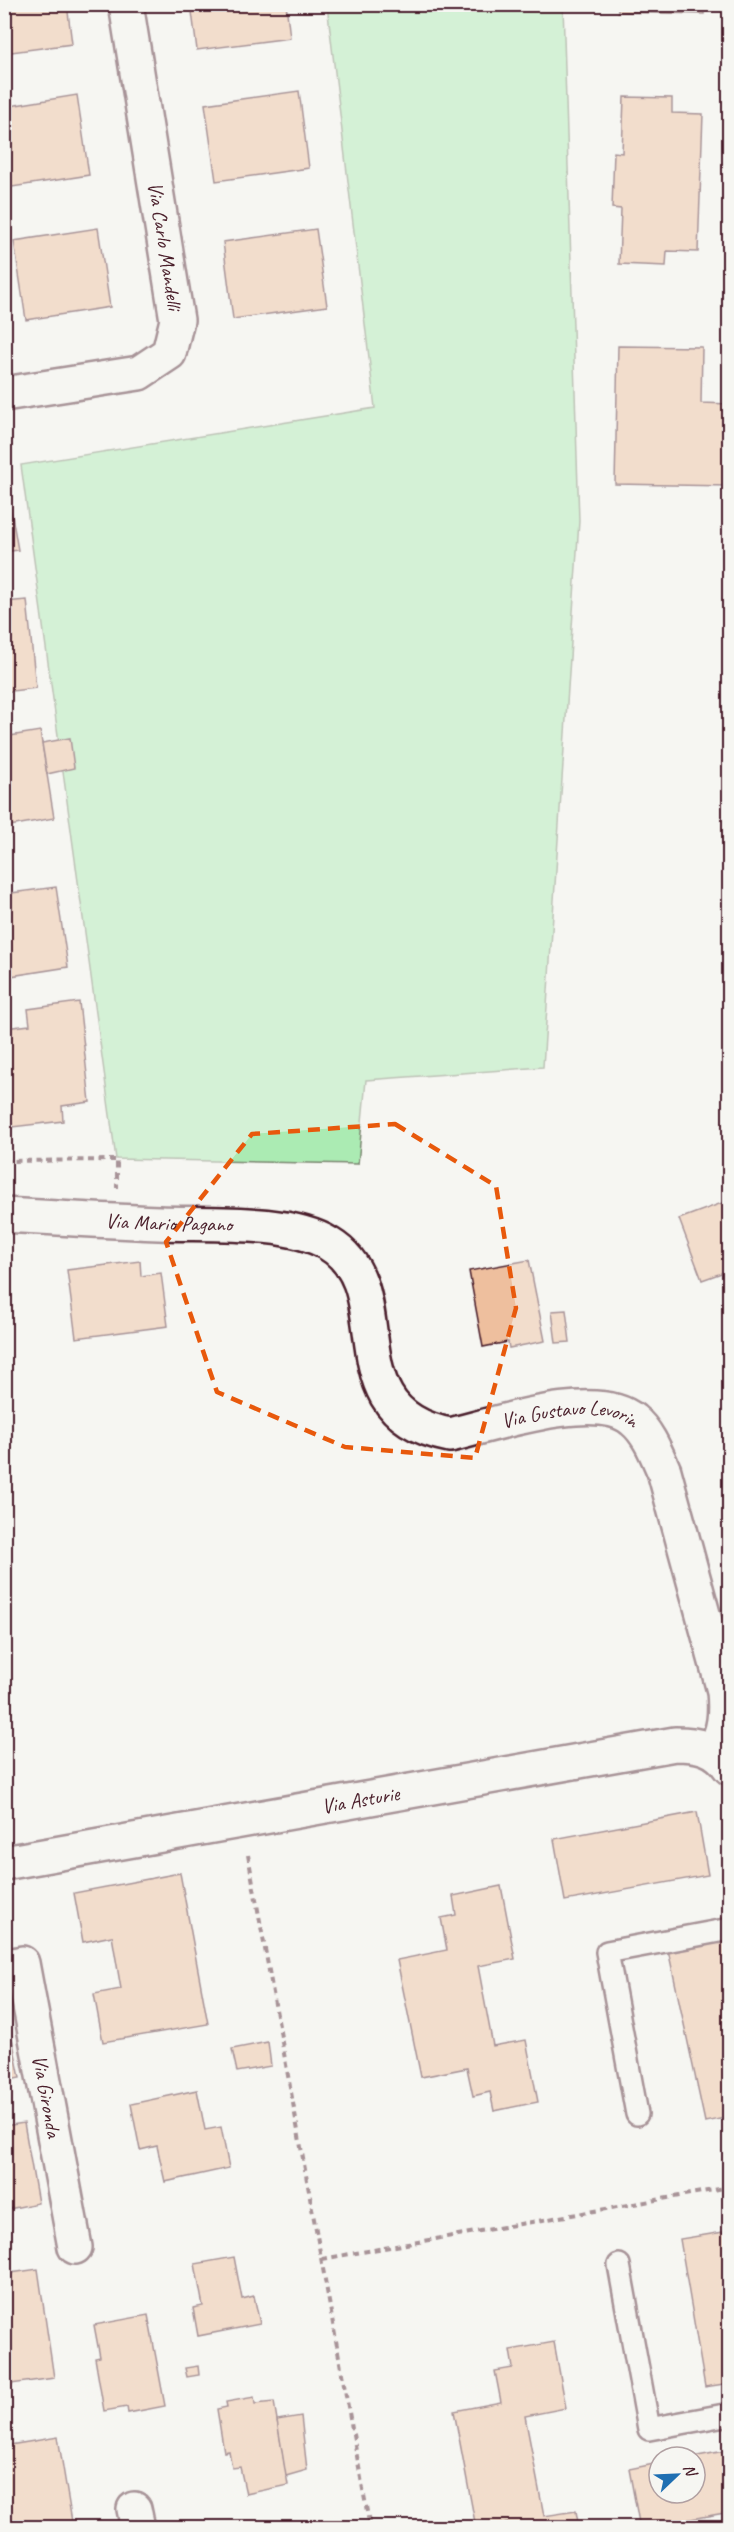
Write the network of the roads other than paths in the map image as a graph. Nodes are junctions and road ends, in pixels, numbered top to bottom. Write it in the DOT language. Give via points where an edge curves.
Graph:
graph roads {
  1 [pos="126,4"];
  2 [pos="4,394"];
  3 [pos="4,1215"];
  4 [pos="330,1244"];
  5 [pos="722,1759"];
  6 [pos="4,1863"];
  7 [pos="729,1929"];
  8 [pos="4,1967"];
  9 [pos="637,2114"];
  10 [pos="75,2247"];
  11 [pos="619,2265"];
  12 [pos="729,2414"];
  1 -- 2 [label="street, Via Carlo Mandelli" via="177,320 169,353 139,373"];
  3 -- 4 [label="street, Via Mario Pagano" via="266,1227"];
  4 -- 5 [label="street, Via Gustavo Levorin" via="342,1254 359,1281 383,1391 393,1407 412,1423 450,1435 584,1406 621,1412 634,1420 651,1443 674,1502 724,1690"];
  5 -- 6 [label="street, Via Asturie" via="695,1744 650,1747"];
  7 -- 9 [label="lane" via="607,1952"];
  8 -- 10 [label="street, Via Gironda" via="21,1963"];
  11 -- 12 [label="lane" via="649,2429"];
}
